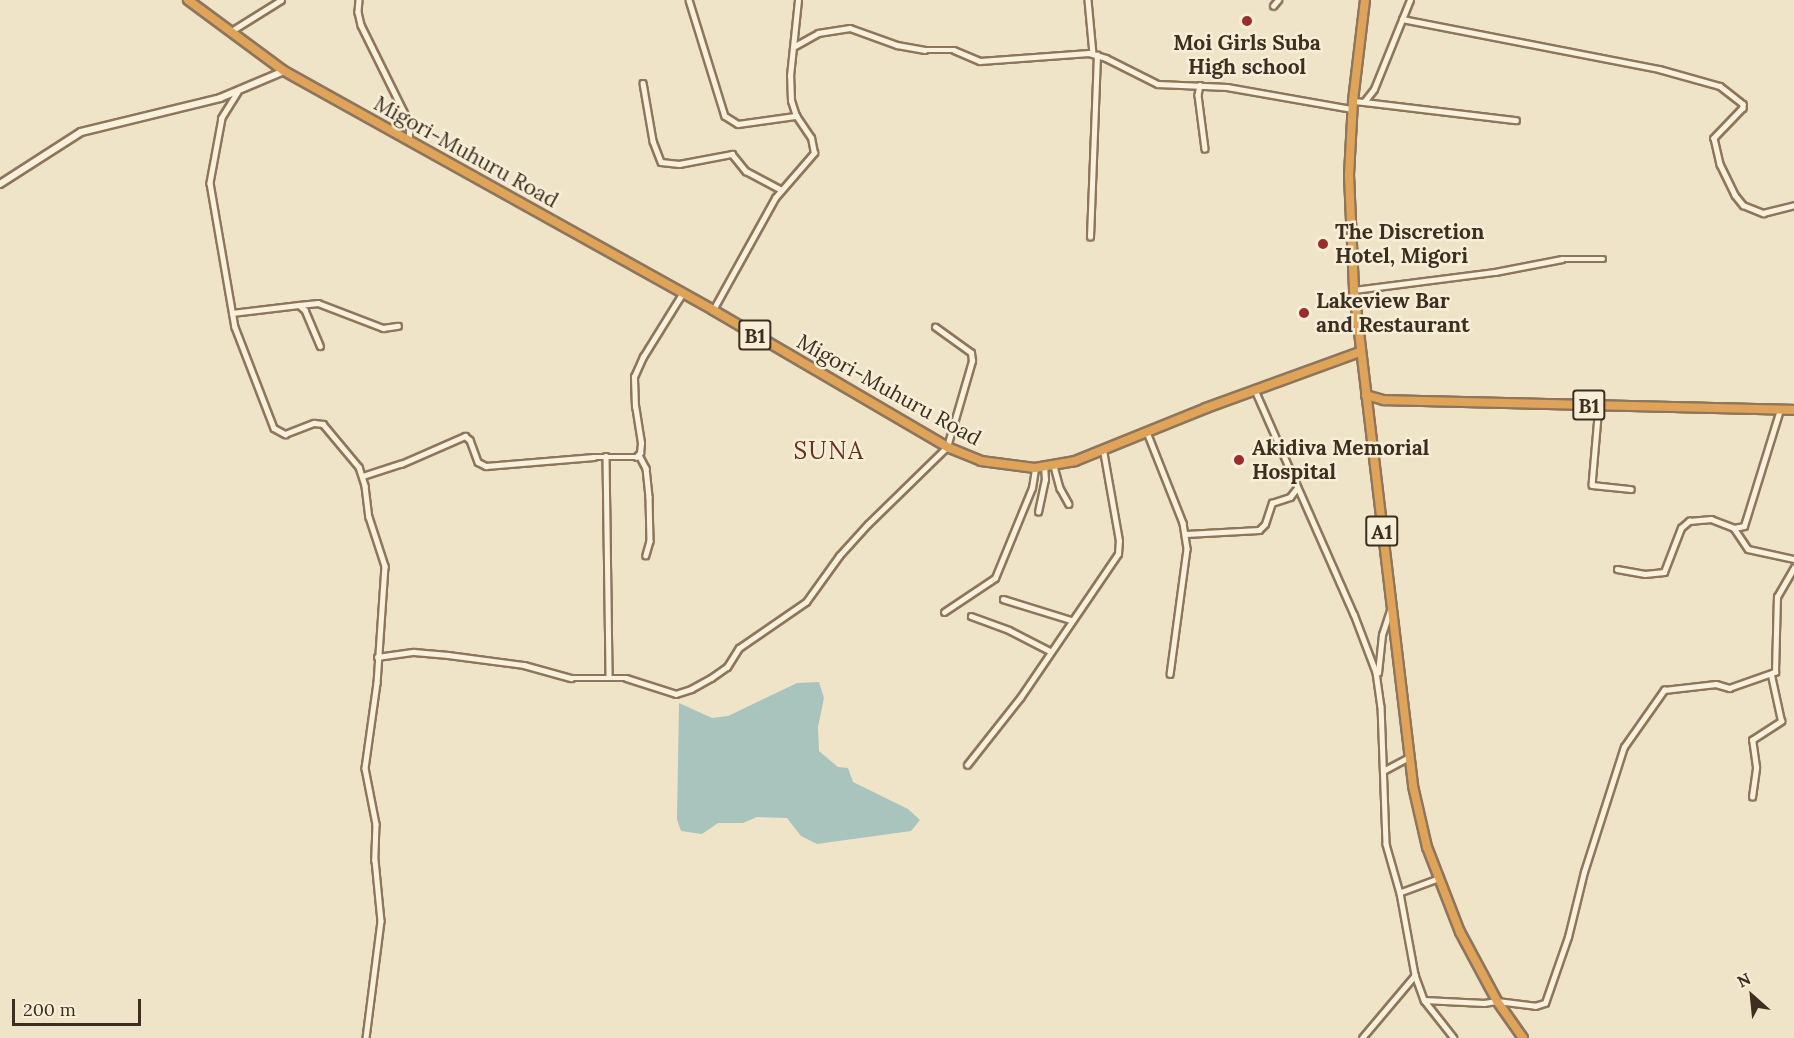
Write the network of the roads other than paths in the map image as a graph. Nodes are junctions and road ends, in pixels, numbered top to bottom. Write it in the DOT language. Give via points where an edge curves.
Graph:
graph roads {
  1 [pos="188,0"];
  2 [pos="281,0"];
  3 [pos="360,0"];
  4 [pos="689,0"];
  5 [pos="798,0"];
  6 [pos="1088,0"];
  7 [pos="1278,0"];
  8 [pos="1365,0"];
  9 [pos="1410,0"];
  10 [pos="1274,6"];
  11 [pos="1402,19"];
  12 [pos="230,32"];
  13 [pos="795,46"];
  14 [pos="1095,54"];
  15 [pos="284,70"];
  16 [pos="643,83"];
  17 [pos="1200,85"];
  18 [pos="238,92"];
  19 [pos="1364,102"];
  20 [pos="1353,105"];
  21 [pos="796,116"];
  22 [pos="1516,120"];
  23 [pos="409,141"];
  24 [pos="1205,149"];
  25 [pos="0,184"];
  26 [pos="781,190"];
  27 [pos="1794,205"];
  28 [pos="1090,237"];
  29 [pos="1603,259"];
  30 [pos="1354,290"];
  31 [pos="682,294"];
  32 [pos="299,305"];
  33 [pos="713,310"];
  34 [pos="232,313"];
  35 [pos="398,326"];
  36 [pos="935,327"];
  37 [pos="320,346"];
  38 [pos="1360,352"];
  39 [pos="1255,390"];
  40 [pos="1366,400"];
  41 [pos="1599,405"];
  42 [pos="1780,410"];
  43 [pos="1794,410"];
  44 [pos="1148,432"];
  45 [pos="947,447"];
  46 [pos="1102,450"];
  47 [pos="639,455"];
  48 [pos="606,456"];
  49 [pos="1054,466"];
  50 [pos="1040,467"];
  51 [pos="363,476"];
  52 [pos="1297,488"];
  53 [pos="1631,489"];
  54 [pos="1290,497"];
  55 [pos="1302,498"];
  56 [pos="1069,504"];
  57 [pos="1038,512"];
  58 [pos="1744,526"];
  59 [pos="1734,528"];
  60 [pos="1186,534"];
  61 [pos="1741,537"];
  62 [pos="646,555"];
  63 [pos="1794,559"];
  64 [pos="1794,568"];
  65 [pos="1617,569"];
  66 [pos="1003,599"];
  67 [pos="1391,610"];
  68 [pos="944,612"];
  69 [pos="971,616"];
  70 [pos="1071,620"];
  71 [pos="1050,651"];
  72 [pos="377,657"];
  73 [pos="1170,674"];
  74 [pos="1771,675"];
  75 [pos="609,676"];
  76 [pos="1377,679"];
  77 [pos="1409,757"];
  78 [pos="967,765"];
  79 [pos="1383,771"];
  80 [pos="1752,797"];
  81 [pos="1438,879"];
  82 [pos="1400,892"];
  83 [pos="1415,975"];
  84 [pos="1424,1000"];
  85 [pos="1497,1001"];
  86 [pos="366,1038"];
  87 [pos="1362,1038"];
  88 [pos="1454,1038"];
  89 [pos="1522,1038"];
  1 -- 12 [label="highway, Migori-Muhuru Road / B1"];
  2 -- 12 [label="street"];
  3 -- 23 [label="street" via="361,25 410,124"];
  4 -- 21 [label="street" via="725,116 738,124"];
  5 -- 13 [label="street"];
  6 -- 14 [label="street"];
  7 -- 10 [label="street"];
  8 -- 20 [label="highway, A1"];
  9 -- 11 [label="street"];
  11 -- 19 [label="street" via="1376,86"];
  11 -- 27 [label="street" via="1659,69 1720,86 1743,106 1714,138 1720,164 1735,195 1743,205 1763,213"];
  12 -- 15 [label="highway, Migori-Muhuru Road / B1"];
  13 -- 14 [label="street" via="818,33 850,28 897,45 954,50 980,61"];
  13 -- 21 [label="street" via="790,90"];
  14 -- 17 [label="street" via="1158,84"];
  14 -- 28 [label="street"];
  15 -- 18 [label="main road"];
  15 -- 23 [label="highway, Migori-Muhuru Road / B1"];
  16 -- 26 [label="street" via="654,146 661,162 679,164 732,154 746,171"];
  17 -- 20 [label="street"];
  17 -- 24 [label="street"];
  18 -- 25 [label="main road" via="189,108 81,132"];
  18 -- 34 [label="street" via="222,118 210,183"];
  19 -- 20 [label="street"];
  19 -- 22 [label="street"];
  20 -- 30 [label="highway, A1" via="1349,175"];
  21 -- 26 [label="street" via="811,138 814,153"];
  23 -- 31 [label="highway, Migori-Muhuru Road / B1"];
  26 -- 33 [label="street"];
  29 -- 30 [label="street" via="1562,259"];
  30 -- 38 [label="highway, A1"];
  31 -- 33 [label="highway, Migori-Muhuru Road / B1"];
  31 -- 47 [label="street" via="634,377"];
  32 -- 34 [label="street"];
  32 -- 35 [label="street" via="318,303 383,328"];
  32 -- 37 [label="street" via="305,310"];
  33 -- 45 [label="highway, Migori-Muhuru Road / B1"];
  34 -- 51 [label="street" via="273,427 285,434 315,423 325,425"];
  36 -- 45 [label="street" via="971,353 972,361"];
  38 -- 39 [label="highway, Migori-Muhuru Road / B1"];
  38 -- 40 [label="highway, A1"];
  39 -- 44 [label="highway, Migori-Muhuru Road / B1"];
  39 -- 52 [label="street"];
  40 -- 41 [label="highway, B1"];
  40 -- 67 [label="highway, A1"];
  41 -- 42 [label="highway, B1"];
  41 -- 53 [label="street" via="1592,485"];
  42 -- 43 [label="highway, B1"];
  42 -- 58 [label="street"];
  44 -- 46 [label="highway, Migori-Muhuru Road / B1"];
  44 -- 60 [label="street"];
  45 -- 50 [label="highway, Migori-Muhuru Road / B1" via="995,465"];
  45 -- 75 [label="street" via="868,524 806,602 737,650 722,671 676,694 632,679"];
  46 -- 49 [label="highway, Migori-Muhuru Road / B1"];
  46 -- 70 [label="street" via="1118,554"];
  47 -- 48 [label="street"];
  47 -- 62 [label="street" via="646,468 649,497 650,541"];
  48 -- 51 [label="street" via="486,466 478,462 470,439 465,436"];
  48 -- 75 [label="street"];
  49 -- 50 [label="highway, Migori-Muhuru Road / B1"];
  49 -- 56 [label="street"];
  50 -- 57 [label="street" via="1045,480"];
  50 -- 68 [label="street" via="995,578"];
  51 -- 72 [label="street" via="369,517 385,566"];
  52 -- 54 [label="street"];
  52 -- 55 [label="street"];
  54 -- 55 [label="street"];
  54 -- 60 [label="street" via="1272,503 1265,524 1258,530"];
  55 -- 76 [label="street" via="1366,643"];
  58 -- 59 [label="street"];
  58 -- 61 [label="street"];
  59 -- 61 [label="street"];
  59 -- 65 [label="street" via="1711,519 1689,521 1681,528 1665,571 1645,574"];
  60 -- 73 [label="street" via="1187,567"];
  61 -- 63 [label="street" via="1752,551"];
  64 -- 74 [label="street" via="1777,597 1776,670"];
  66 -- 70 [label="street"];
  67 -- 76 [label="street" via="1382,635"];
  67 -- 77 [label="highway, A1"];
  69 -- 71 [label="street"];
  70 -- 71 [label="street"];
  71 -- 78 [label="street" via="1020,698"];
  72 -- 75 [label="street" via="427,652 524,665 571,678"];
  72 -- 86 [label="street" via="365,768 376,824 381,921"];
  74 -- 80 [label="street" via="1781,720 1752,740 1756,769"];
  74 -- 85 [label="street" via="1729,688 1716,684 1664,691 1622,751 1546,1000 1535,1006"];
  76 -- 79 [label="street"];
  77 -- 79 [label="street"];
  77 -- 81 [label="highway, A1" via="1419,816"];
  79 -- 82 [label="street" via="1386,844"];
  81 -- 82 [label="street"];
  81 -- 85 [label="highway, A1" via="1460,932"];
  82 -- 83 [label="street"];
  83 -- 84 [label="street"];
  83 -- 87 [label="street"];
  84 -- 85 [label="street"];
  84 -- 88 [label="street"];
  85 -- 89 [label="highway, A1"];
}
